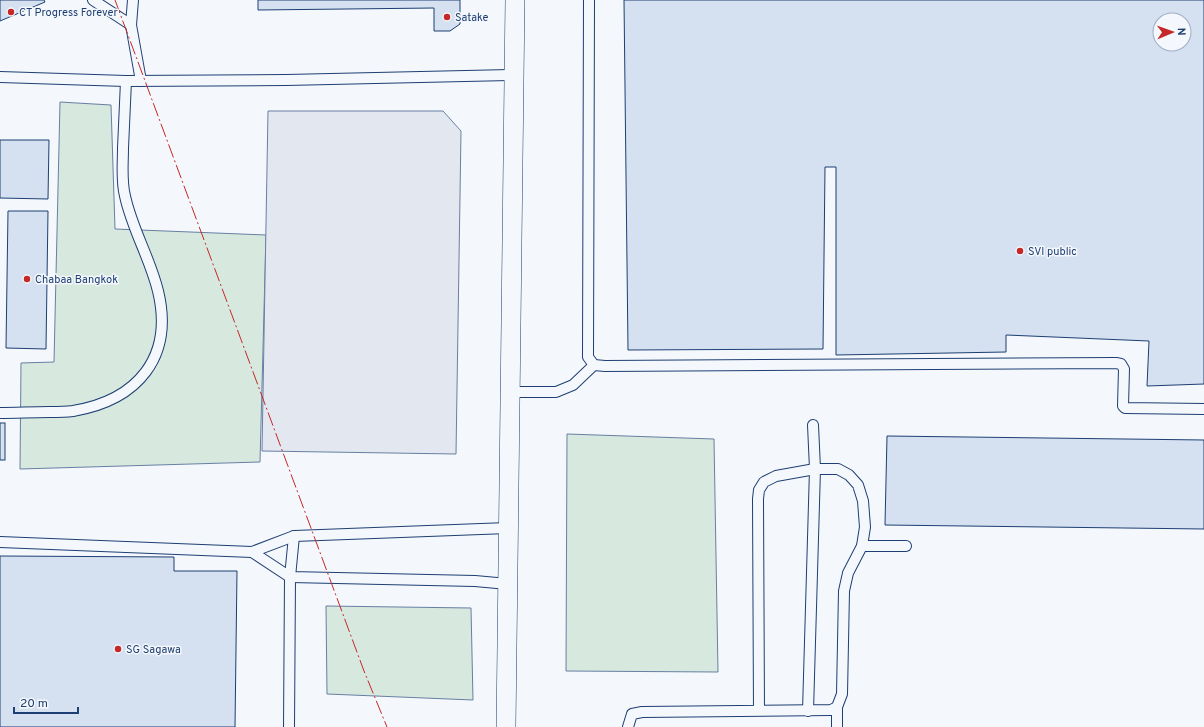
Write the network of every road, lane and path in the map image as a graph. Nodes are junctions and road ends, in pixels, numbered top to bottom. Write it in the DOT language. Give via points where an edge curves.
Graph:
graph roads {
  1 [pos="93,0"];
  2 [pos="134,0"];
  3 [pos="515,0"];
  4 [pos="589,0"];
  5 [pos="131,25"];
  6 [pos="515,75"];
  7 [pos="0,77"];
  8 [pos="126,81"];
  9 [pos="141,81"];
  10 [pos="594,365"];
  11 [pos="516,392"];
  12 [pos="1204,409"];
  13 [pos="0,414"];
  14 [pos="812,425"];
  15 [pos="815,470"];
  16 [pos="508,528"];
  17 [pos="294,536"];
  18 [pos="0,542"];
  19 [pos="862,546"];
  20 [pos="906,546"];
  21 [pos="252,552"];
  22 [pos="290,577"];
  23 [pos="508,584"];
  24 [pos="837,707"];
  25 [pos="759,710"];
  26 [pos="808,710"];
  27 [pos="289,727"];
  28 [pos="506,727"];
  29 [pos="628,727"];
  30 [pos="836,727"];
  1 -- 5 [label="lane"];
  2 -- 5 [label="lane"];
  3 -- 6 [label="street"];
  4 -- 10 [label="lane" via="588,357"];
  5 -- 9 [label="lane"];
  6 -- 9 [label="lane"];
  6 -- 11 [label="street"];
  7 -- 8 [label="lane"];
  8 -- 9 [label="lane"];
  8 -- 13 [label="lane" via="124,196 151,265 158,291 162,310 159,345 152,363 142,378 132,388 112,399 72,411"];
  10 -- 11 [label="lane" via="573,385 556,392"];
  10 -- 12 [label="lane" via="1116,363 1121,364 1124,369 1125,408"];
  11 -- 16 [label="street"];
  14 -- 15 [label="lane"];
  15 -- 19 [label="lane" via="838,469 849,475 858,485 863,501 865,527"];
  15 -- 25 [label="lane" via="776,476 764,482 759,490"];
  15 -- 26 [label="lane"];
  16 -- 17 [label="lane"];
  16 -- 23 [label="street"];
  17 -- 21 [label="lane"];
  17 -- 22 [label="lane"];
  18 -- 21 [label="lane"];
  19 -- 20 [label="lane"];
  19 -- 24 [label="lane" via="848,573 844,592 842,694"];
  21 -- 22 [label="lane"];
  22 -- 23 [label="lane"];
  22 -- 27 [label="lane"];
  23 -- 28 [label="street"];
  24 -- 26 [label="lane" via="831,710"];
  24 -- 30 [label="lane"];
  25 -- 26 [label="lane"];
  25 -- 29 [label="lane" via="642,712 632,714"];
}
